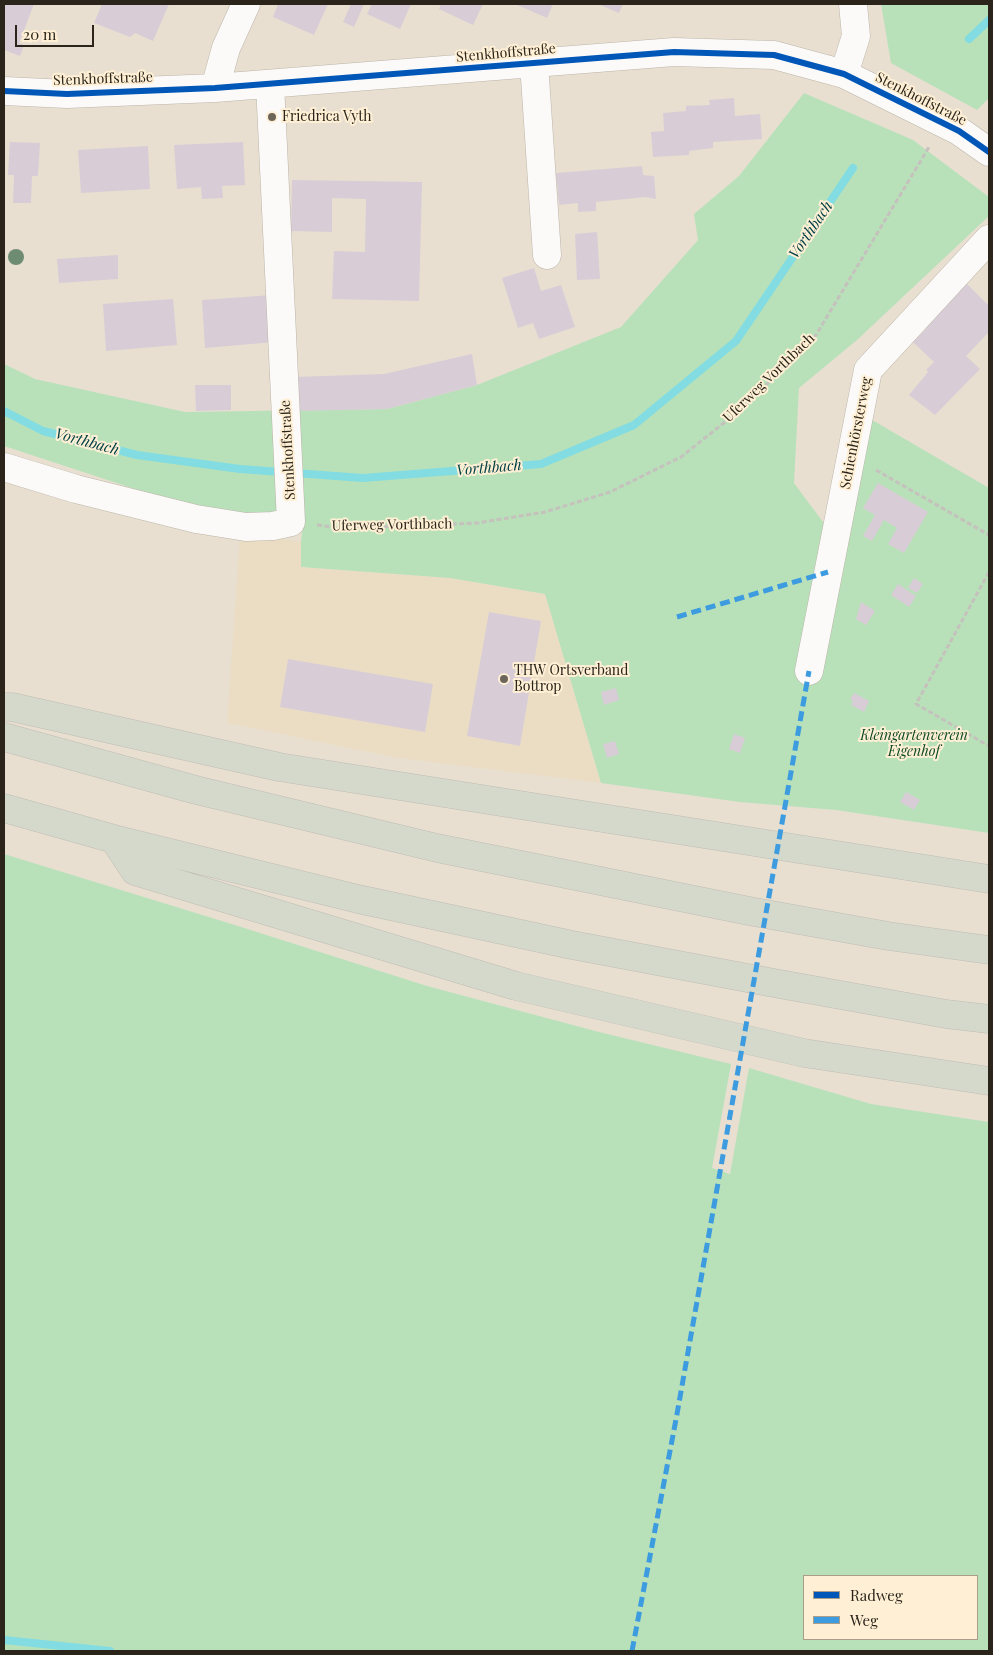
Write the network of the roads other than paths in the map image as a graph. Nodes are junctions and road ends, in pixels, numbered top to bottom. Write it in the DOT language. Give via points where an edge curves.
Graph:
graph roads {
  1 [pos="246,4"];
  2 [pos="853,4"];
  3 [pos="534,63"];
  4 [pos="844,74"];
  5 [pos="270,84"];
  6 [pos="216,88"];
  7 [pos="4,91"];
  8 [pos="989,152"];
  9 [pos="989,239"];
  10 [pos="547,255"];
  11 [pos="4,467"];
  12 [pos="808,671"];
  13 [pos="4,707"];
  14 [pos="4,737"];
  15 [pos="4,808"];
  16 [pos="114,839"];
  17 [pos="989,879"];
  18 [pos="989,950"];
  19 [pos="989,1019"];
  20 [pos="989,1081"];
  1 -- 6 [label="street" via="226,48"];
  2 -- 4 [label="street" via="856,36"];
  3 -- 4 [label="street, Stenkhoffstraße" via="674,52 774,55"];
  3 -- 5 [label="street, Stenkhoffstraße"];
  3 -- 10 [label="street"];
  4 -- 8 [label="street, Stenkhoffstraße" via="960,131"];
  5 -- 6 [label="street, Stenkhoffstraße"];
  5 -- 11 [label="street, Stenkhoffstraße" via="291,514 273,526 246,527 196,519"];
  6 -- 7 [label="street, Stenkhoffstraße" via="66,94"];
  9 -- 12 [label="street, Schienhörsterweg" via="868,370"];
  13 -- 17 [label="highway" via="279,767"];
  14 -- 18 [label="highway" via="196,790 437,848 749,911"];
  15 -- 16 [label="highway"];
  16 -- 19 [label="highway" via="358,899 572,945"];
  16 -- 20 [label="highway" via="135,871 516,986 804,1054"];
}
